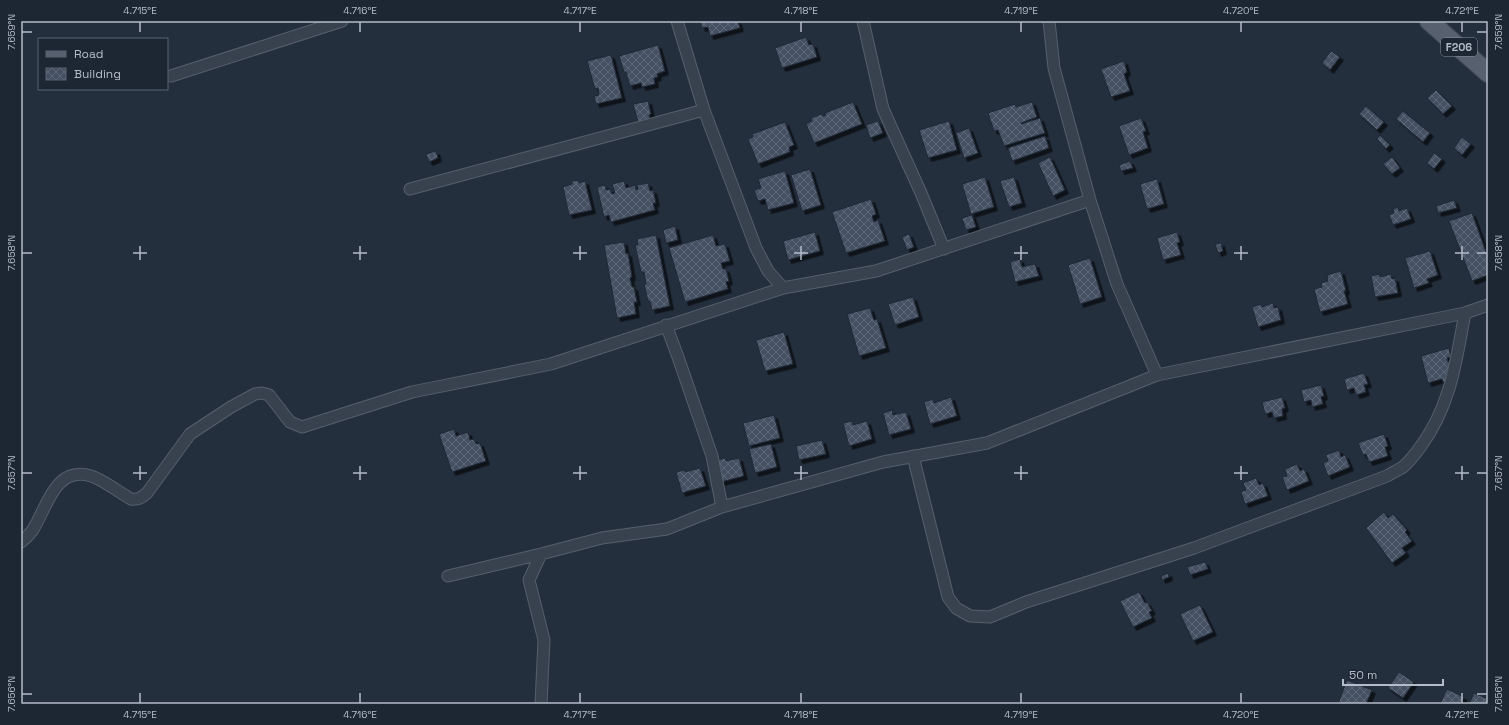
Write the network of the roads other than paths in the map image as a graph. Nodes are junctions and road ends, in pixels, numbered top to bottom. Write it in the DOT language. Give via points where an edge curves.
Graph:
graph roads {
  1 [pos="342,21"];
  2 [pos="676,21"];
  3 [pos="863,21"];
  4 [pos="1049,21"];
  5 [pos="1429,21"];
  6 [pos="1488,73"];
  7 [pos="171,76"];
  8 [pos="704,110"];
  9 [pos="410,189"];
  10 [pos="1090,200"];
  11 [pos="944,249"];
  12 [pos="783,288"];
  13 [pos="1488,305"];
  14 [pos="1465,313"];
  15 [pos="666,325"];
  16 [pos="1157,375"];
  17 [pos="913,456"];
  18 [pos="722,507"];
  19 [pos="21,542"];
  20 [pos="541,554"];
  21 [pos="448,576"];
  22 [pos="541,704"];
  1 -- 7 [label="street"];
  2 -- 8 [label="street"];
  3 -- 11 [label="street" via="883,109"];
  4 -- 10 [label="street" via="1054,68"];
  5 -- 6 [label="main road, F206"];
  8 -- 9 [label="street"];
  8 -- 12 [label="street" via="756,248 768,271"];
  10 -- 11 [label="street"];
  10 -- 16 [label="street" via="1117,284"];
  11 -- 12 [label="street" via="876,271"];
  12 -- 15 [label="street"];
  13 -- 14 [label="street"];
  14 -- 16 [label="street"];
  14 -- 17 [label="street" via="1452,382 1439,418 1428,437 1404,466 1387,476 1194,548 990,616 970,616 956,608 948,597"];
  15 -- 18 [label="street" via="712,456"];
  15 -- 19 [label="street" via="551,364 412,392 302,427 290,422 269,395 255,394 190,434 141,498 131,499 92,476 72,475 62,480 52,491 32,532"];
  16 -- 17 [label="street" via="987,443"];
  17 -- 18 [label="street"];
  18 -- 20 [label="street" via="667,529 602,538"];
  20 -- 21 [label="street"];
  20 -- 22 [label="street" via="529,580 544,640"];
}
